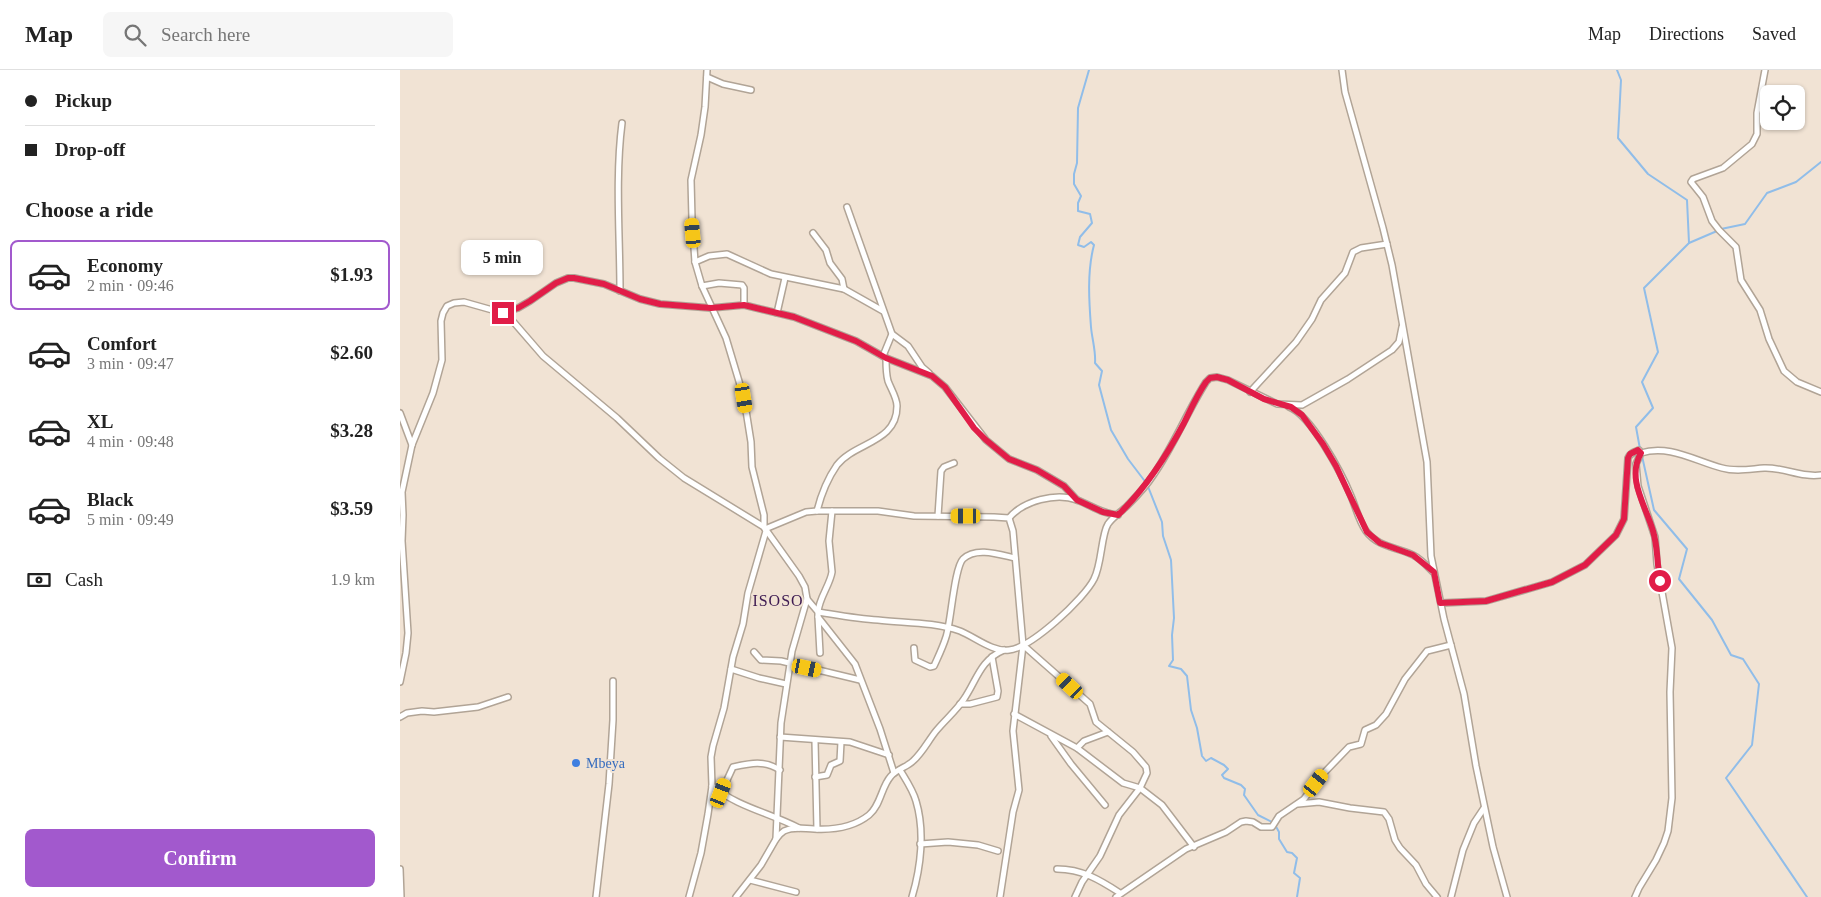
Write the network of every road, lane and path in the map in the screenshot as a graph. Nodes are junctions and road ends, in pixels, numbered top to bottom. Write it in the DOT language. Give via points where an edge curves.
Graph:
graph roads {
  1 [pos="707,70"];
  2 [pos="1342,70"];
  3 [pos="1765,70"];
  4 [pos="707,77"];
  5 [pos="751,90"];
  6 [pos="622,123"];
  7 [pos="847,207"];
  8 [pos="813,233"];
  9 [pos="1387,244"];
  10 [pos="695,262"];
  11 [pos="785,278"];
  12 [pos="702,286"];
  13 [pos="844,289"];
  14 [pos="620,291"];
  15 [pos="744,305"];
  16 [pos="711,308"];
  17 [pos="883,311"];
  18 [pos="503,313"];
  19 [pos="777,313"];
  20 [pos="1402,327"];
  21 [pos="892,334"];
  22 [pos="885,357"];
  23 [pos="932,376"];
  24 [pos="1250,392"];
  25 [pos="1821,392"];
  26 [pos="1284,405"];
  27 [pos="400,413"];
  28 [pos="412,445"];
  29 [pos="1641,453"];
  30 [pos="954,463"];
  31 [pos="400,466"];
  32 [pos="406,468"];
  33 [pos="1821,475"];
  34 [pos="1077,500"];
  35 [pos="817,510"];
  36 [pos="832,511"];
  37 [pos="1118,515"];
  38 [pos="938,516"];
  39 [pos="1009,518"];
  40 [pos="765,529"];
  41 [pos="1015,558"];
  42 [pos="1434,572"];
  43 [pos="807,598"];
  44 [pos="1440,603"];
  45 [pos="818,614"];
  46 [pos="947,629"];
  47 [pos="1024,645"];
  48 [pos="1451,645"];
  49 [pos="914,648"];
  50 [pos="400,650"];
  51 [pos="1004,650"];
  52 [pos="754,652"];
  53 [pos="406,653"];
  54 [pos="820,654"];
  55 [pos="992,657"];
  56 [pos="790,664"];
  57 [pos="731,669"];
  58 [pos="860,680"];
  59 [pos="613,681"];
  60 [pos="400,682"];
  61 [pos="786,684"];
  62 [pos="508,696"];
  63 [pos="960,704"];
  64 [pos="1014,714"];
  65 [pos="400,717"];
  66 [pos="1108,732"];
  67 [pos="1049,733"];
  68 [pos="780,737"];
  69 [pos="815,741"];
  70 [pos="841,742"];
  71 [pos="1078,748"];
  72 [pos="889,755"];
  73 [pos="780,770"];
  74 [pos="900,770"];
  75 [pos="894,773"];
  76 [pos="815,777"];
  77 [pos="712,786"];
  78 [pos="1140,788"];
  79 [pos="721,793"];
  80 [pos="1298,804"];
  81 [pos="1105,805"];
  82 [pos="1484,808"];
  83 [pos="776,818"];
  84 [pos="800,828"];
  85 [pos="817,830"];
  86 [pos="776,839"];
  87 [pos="920,844"];
  88 [pos="1194,847"];
  89 [pos="998,851"];
  90 [pos="400,869"];
  91 [pos="1057,869"];
  92 [pos="1088,875"];
  93 [pos="750,880"];
  94 [pos="796,892"];
  95 [pos="1118,895"];
  96 [pos="402,897"];
  97 [pos="596,897"];
  98 [pos="689,897"];
  99 [pos="736,897"];
  100 [pos="912,897"];
  101 [pos="1000,897"];
  102 [pos="1075,897"];
  103 [pos="1437,897"];
  104 [pos="1452,897"];
  105 [pos="1507,897"];
  106 [pos="1635,897"];
  1 -- 4 [label="street"];
  2 -- 9 [label="street" via="1345,92"];
  3 -- 25 [label="street" via="1757,112 1757,134 1752,144 1722,168 1691,182 1718,230 1736,247 1741,280 1760,310 1784,371 1798,382"];
  4 -- 5 [label="street"];
  4 -- 10 [label="street" via="702,134 691,180"];
  6 -- 14 [label="street"];
  7 -- 17 [label="street"];
  8 -- 13 [label="street" via="826,250"];
  9 -- 20 [label="street"];
  9 -- 24 [label="street" via="1353,252 1345,273 1321,300 1310,322 1286,355"];
  10 -- 11 [label="street" via="709,256 728,254"];
  10 -- 12 [label="street"];
  11 -- 13 [label="street"];
  11 -- 19 [label="street"];
  12 -- 15 [label="street" via="719,283 742,285"];
  12 -- 16 [label="street"];
  13 -- 17 [label="street"];
  14 -- 16 [label="street" via="660,304"];
  14 -- 18 [label="street" via="604,284 568,278 546,288 518,308"];
  15 -- 16 [label="street"];
  15 -- 19 [label="street"];
  16 -- 40 [label="street" via="726,338 744,398 752,467"];
  17 -- 21 [label="street"];
  18 -- 28 [label="street" via="464,302 447,306 441,321 439,373"];
  18 -- 40 [label="street" via="543,356 673,470"];
  19 -- 22 [label="street" via="856,341"];
  20 -- 26 [label="street" via="1395,347 1348,379 1302,405"];
  20 -- 42 [label="street" via="1427,462"];
  21 -- 22 [label="street"];
  21 -- 23 [label="street" via="908,346"];
  22 -- 23 [label="street"];
  22 -- 35 [label="street" via="887,379 897,405 894,423 882,436 838,465"];
  23 -- 34 [label="street" via="945,387 986,440 1009,459 1064,486"];
  24 -- 26 [label="street"];
  24 -- 37 [label="street" via="1228,380 1210,378 1153,475"];
  26 -- 42 [label="street" via="1302,415 1323,444 1367,532 1380,543 1413,555"];
  27 -- 28 [label="street"];
  28 -- 32 [label="street"];
  29 -- 33 [label="street" via="1659,450 1737,470 1765,468 1807,476"];
  29 -- 44 [label="street" via="1635,451 1628,458 1621,528 1585,565 1552,582 1486,601"];
  29 -- 106 [label="street" via="1636,464 1638,486 1655,537 1672,648 1672,798 1664,843"];
  30 -- 38 [label="street" via="941,471"];
  31 -- 32 [label="street"];
  32 -- 53 [label="street" via="402,492 402,541 408,606"];
  34 -- 37 [label="street"];
  34 -- 39 [label="street" via="1056,498 1036,501 1020,507"];
  35 -- 36 [label="street"];
  35 -- 40 [label="street"];
  36 -- 38 [label="street"];
  36 -- 45 [label="street" via="829,541 832,572"];
  37 -- 47 [label="street" via="1104,533 1100,564 1085,593"];
  38 -- 39 [label="street"];
  39 -- 41 [label="street"];
  40 -- 43 [label="street" via="800,576"];
  40 -- 57 [label="street"];
  41 -- 46 [label="street" via="976,552 963,559"];
  41 -- 47 [label="street"];
  42 -- 44 [label="street"];
  43 -- 45 [label="street"];
  43 -- 56 [label="street"];
  44 -- 48 [label="street"];
  45 -- 46 [label="street" via="936,625"];
  45 -- 54 [label="street"];
  45 -- 58 [label="street" via="855,664"];
  46 -- 49 [label="street" via="934,666 915,660"];
  46 -- 51 [label="street" via="958,630"];
  47 -- 51 [label="street"];
  47 -- 64 [label="street"];
  47 -- 66 [label="street" via="1090,704 1096,722"];
  48 -- 80 [label="street" via="1431,649 1425,654 1405,679 1386,714 1376,725 1365,730 1361,744 1349,747"];
  48 -- 82 [label="street" via="1464,694"];
  50 -- 53 [label="street"];
  51 -- 55 [label="street"];
  52 -- 56 [label="street" via="761,660"];
  53 -- 60 [label="street"];
  55 -- 63 [label="street" via="976,676"];
  55 -- 63 [label="street" via="997,697"];
  56 -- 58 [label="street"];
  56 -- 61 [label="street"];
  57 -- 61 [label="street"];
  57 -- 77 [label="street" via="711,757"];
  58 -- 72 [label="street"];
  59 -- 97 [label="street" via="609,784"];
  61 -- 68 [label="street"];
  62 -- 65 [label="street" via="478,707 422,711"];
  63 -- 74 [label="street" via="920,754"];
  64 -- 67 [label="street"];
  64 -- 101 [label="street" via="1019,790"];
  66 -- 71 [label="street" via="1084,741"];
  66 -- 78 [label="street" via="1133,752 1146,768"];
  67 -- 71 [label="street"];
  67 -- 81 [label="street"];
  68 -- 69 [label="street"];
  68 -- 73 [label="street"];
  69 -- 70 [label="street"];
  69 -- 76 [label="street"];
  70 -- 72 [label="street"];
  70 -- 76 [label="street" via="840,761 831,765 827,775"];
  71 -- 78 [label="street" via="1123,783"];
  72 -- 75 [label="street"];
  73 -- 79 [label="street" via="762,762 734,767"];
  73 -- 83 [label="street"];
  74 -- 75 [label="street"];
  74 -- 87 [label="street" via="916,801"];
  75 -- 85 [label="street" via="874,810 864,819 838,828"];
  76 -- 85 [label="street"];
  77 -- 79 [label="street"];
  77 -- 98 [label="street" via="701,853"];
  78 -- 88 [label="street" via="1162,806"];
  78 -- 92 [label="street" via="1119,816"];
  79 -- 83 [label="street"];
  80 -- 88 [label="street" via="1279,816 1272,827 1246,821"];
  80 -- 103 [label="street" via="1319,802 1384,812 1395,840 1416,864"];
  82 -- 104 [label="street" via="1463,850"];
  82 -- 105 [label="street"];
  83 -- 84 [label="street"];
  83 -- 86 [label="street"];
  84 -- 85 [label="street"];
  84 -- 86 [label="street" via="784,831"];
  86 -- 93 [label="street"];
  87 -- 89 [label="street" via="978,845"];
  87 -- 100 [label="street" via="919,871"];
  88 -- 95 [label="street" via="1175,856"];
  90 -- 96 [label="street"];
  91 -- 92 [label="street"];
  92 -- 95 [label="street"];
  92 -- 102 [label="street"];
  93 -- 94 [label="street"];
  93 -- 99 [label="street"];
}
